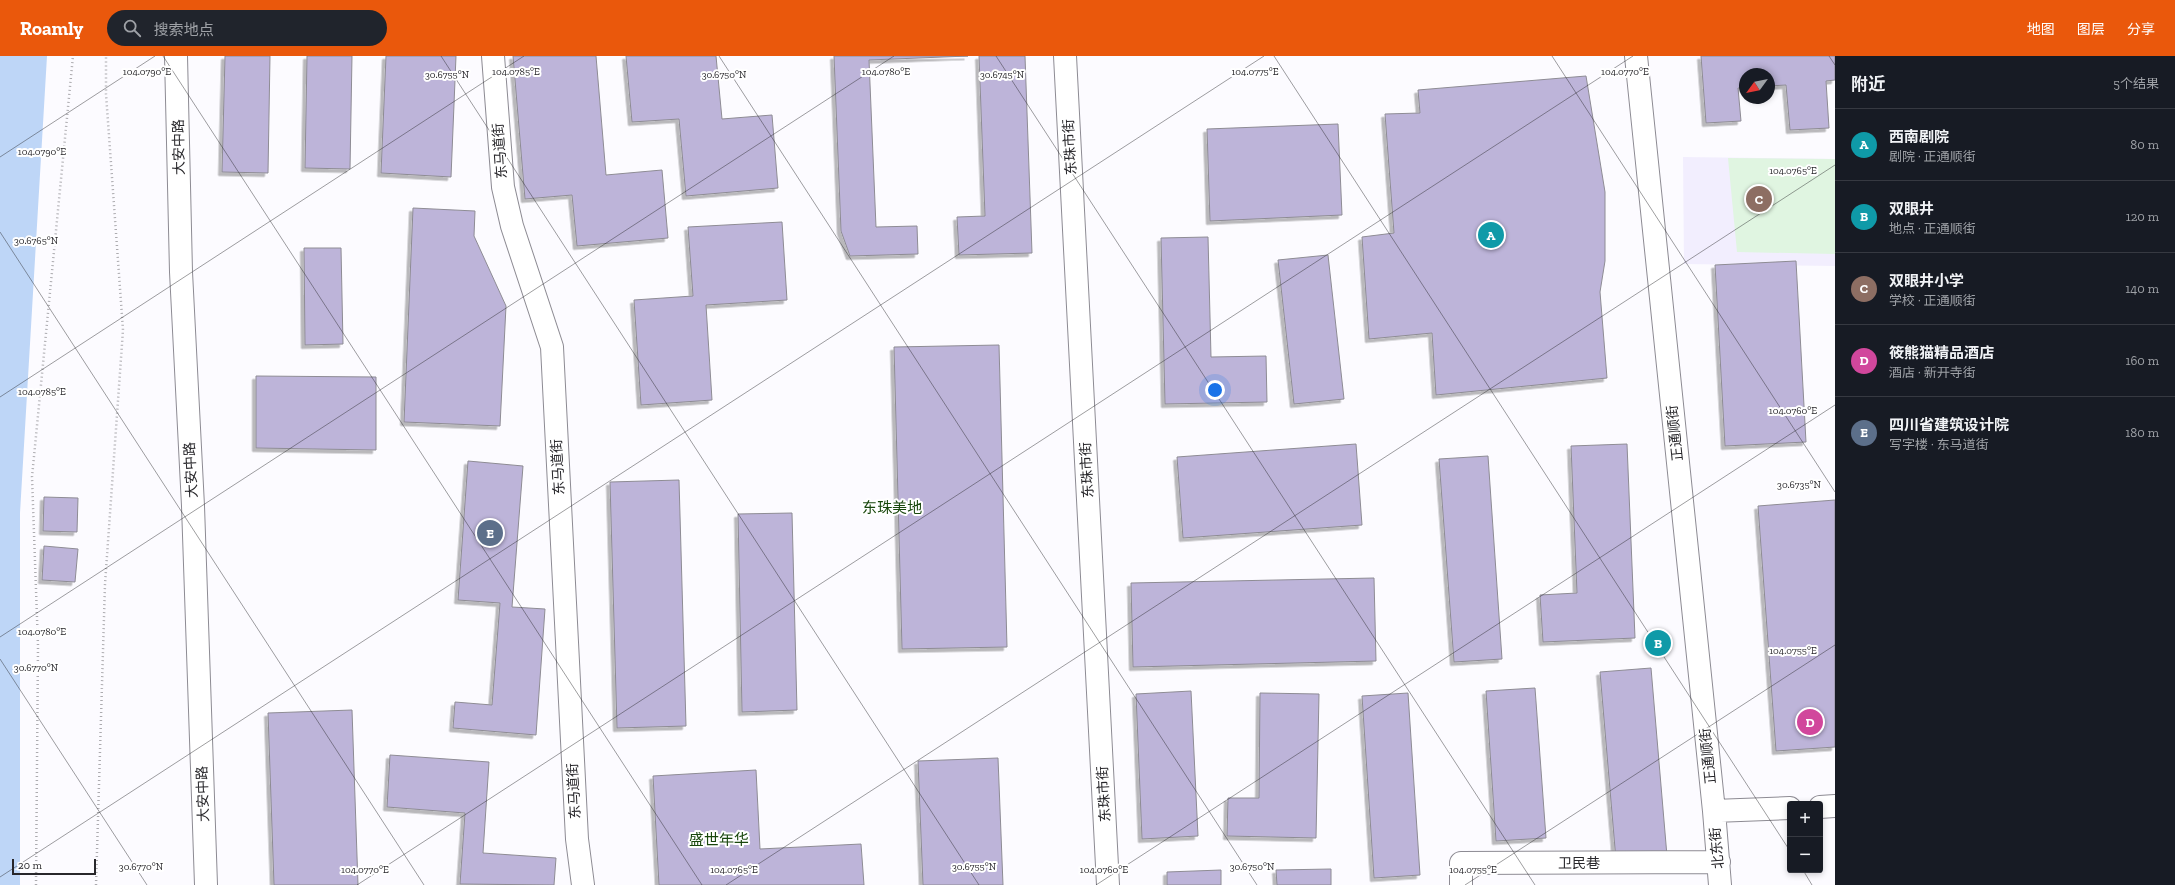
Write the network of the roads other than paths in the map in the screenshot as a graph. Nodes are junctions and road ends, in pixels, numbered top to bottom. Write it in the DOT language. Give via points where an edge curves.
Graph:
graph roads {
  1 [pos="176,56"];
  2 [pos="493,56"];
  3 [pos="1065,56"];
  4 [pos="1636,56"];
  5 [pos="1835,806"];
  6 [pos="1823,807"];
  7 [pos="1787,808"];
  8 [pos="1714,811"];
  9 [pos="1719,862"];
  10 [pos="206,885"];
  11 [pos="583,885"];
  12 [pos="1108,885"];
  13 [pos="1461,885"];
  14 [pos="1720,885"];
  1 -- 10 [label="street, 大安中路" via="181,272 193,506"];
  2 -- 11 [label="street, 东马道街" via="502,187 512,226 552,347 577,839"];
  3 -- 12 [label="street, 东珠市街"];
  4 -- 8 [label="street, 正通顺街"];
  5 -- 6 [label="street"];
  7 -- 8 [label="street"];
  8 -- 9 [label="street, 北东街"];
  9 -- 13 [label="street, 卫民巷" via="1461,863"];
  9 -- 14 [label="street, 北东街"];
}
